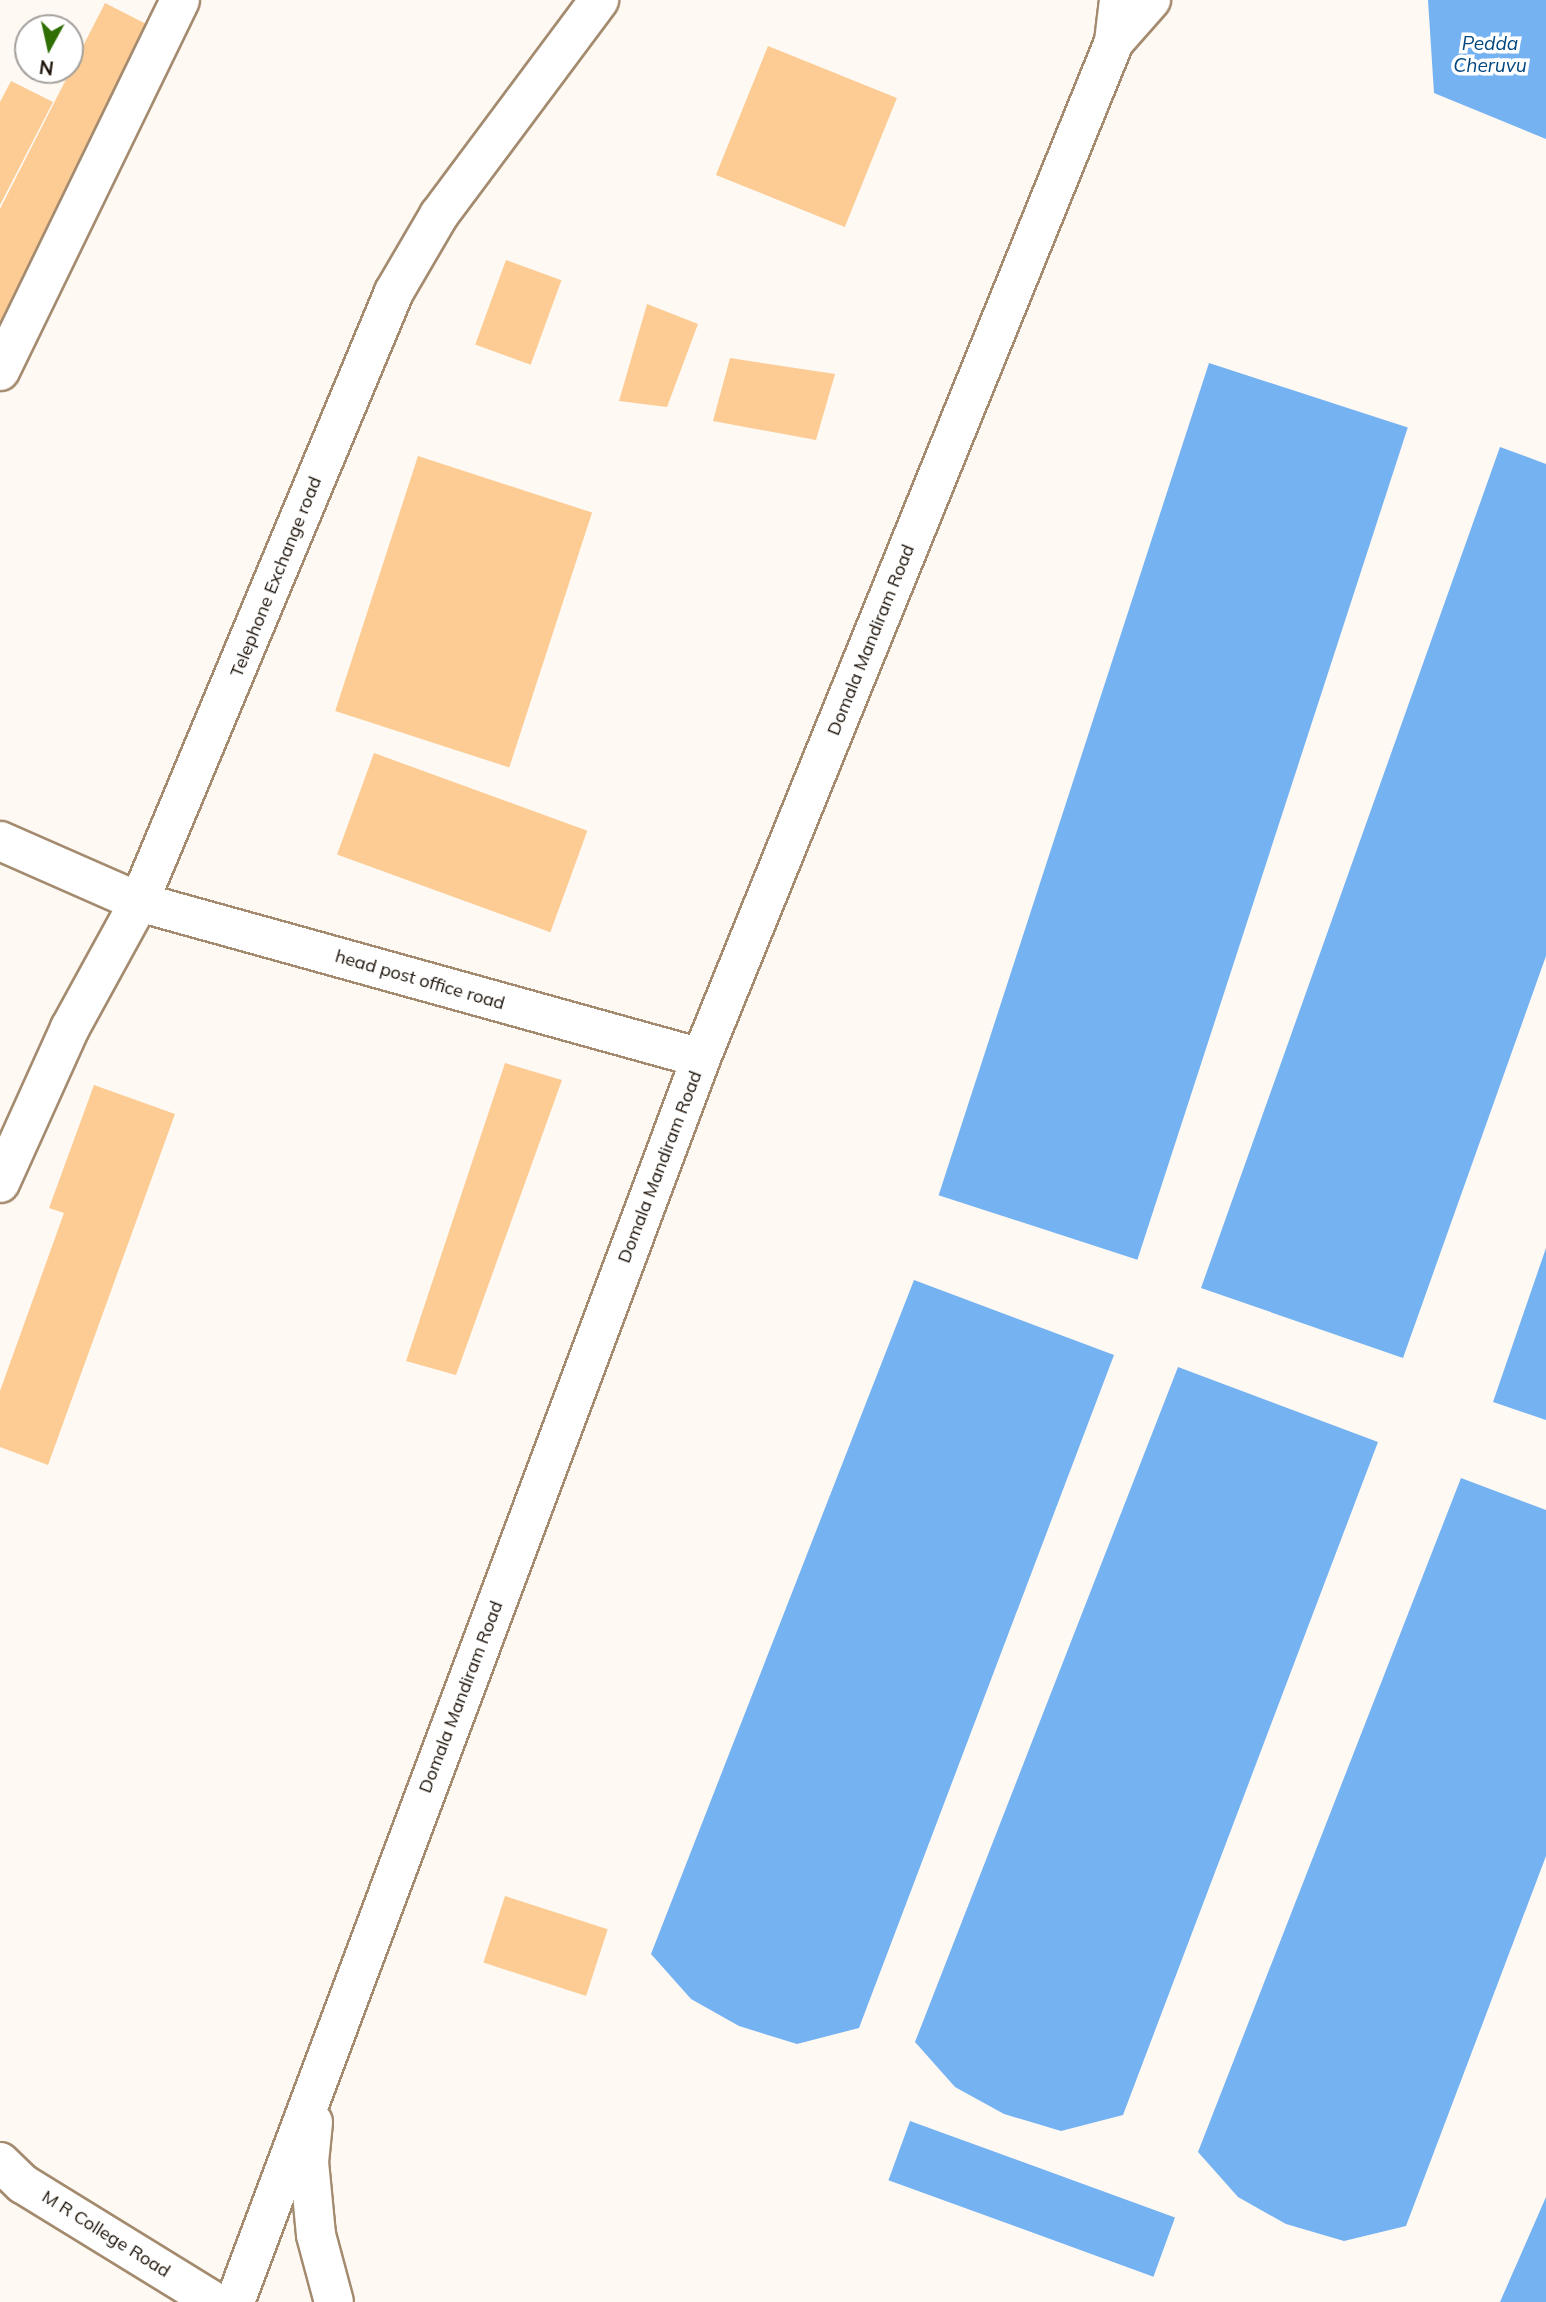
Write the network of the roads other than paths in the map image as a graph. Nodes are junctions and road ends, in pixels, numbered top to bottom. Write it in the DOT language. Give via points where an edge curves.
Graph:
graph roads {
  1 [pos="180,0"];
  2 [pos="599,0"];
  3 [pos="1119,0"];
  4 [pos="1150,0"];
  5 [pos="1114,42"];
  6 [pos="0,371"];
  7 [pos="10,846"];
  8 [pos="139,902"];
  9 [pos="701,1058"];
  10 [pos="0,1183"];
  11 [pos="317,2078"];
  12 [pos="0,2162"];
  13 [pos="215,2302"];
  14 [pos="235,2302"];
  15 [pos="334,2302"];
  1 -- 6 [label="street"];
  2 -- 8 [label="street, Telephone Exchange road" via="439,215 394,292"];
  3 -- 5 [label="street"];
  4 -- 5 [label="street"];
  5 -- 9 [label="street, Domala Mandiram Road"];
  7 -- 8 [label="street, head post office road"];
  8 -- 9 [label="street, head post office road"];
  8 -- 10 [label="street, Telephone Exchange road" via="70,1028"];
  9 -- 11 [label="street, Domala Mandiram Road"];
  11 -- 14 [label="street, Domala Mandiram Road"];
  11 -- 15 [label="street" via="309,2162 316,2235"];
  12 -- 13 [label="street, M R College Road" via="23,2183"];
}
